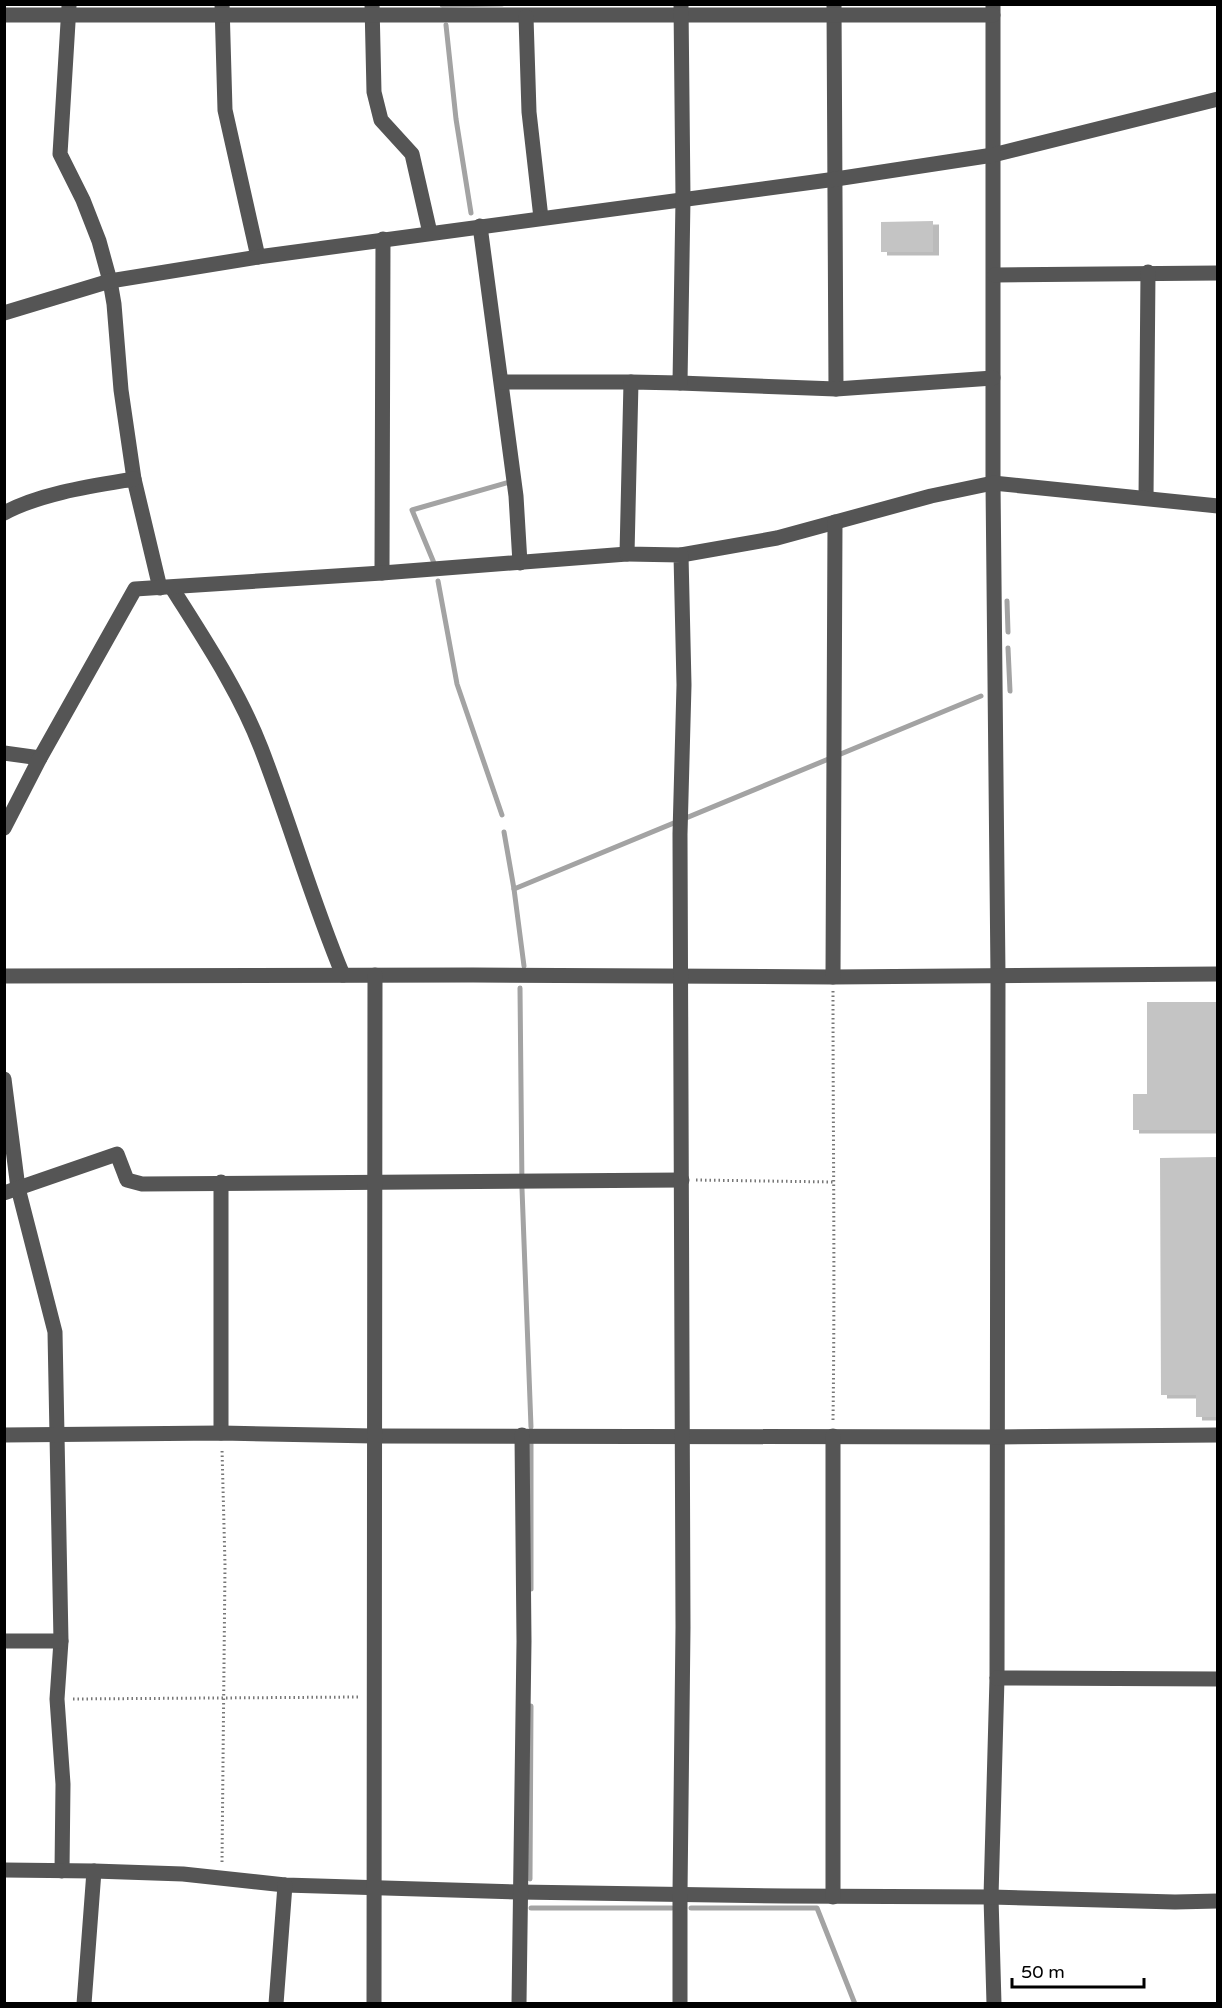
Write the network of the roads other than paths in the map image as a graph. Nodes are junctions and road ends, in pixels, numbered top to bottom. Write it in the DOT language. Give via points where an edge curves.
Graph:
graph roads {
  1 [pos="69,10"];
  2 [pos="681,10"];
  3 [pos="834,10"];
  4 [pos="993,10"];
  5 [pos="222,11"];
  6 [pos="372,11"];
  7 [pos="4,15"];
  8 [pos="526,16"];
  9 [pos="1218,99"];
  10 [pos="993,155"];
  11 [pos="836,178"];
  12 [pos="683,199"];
  13 [pos="541,218"];
  14 [pos="480,225"];
  15 [pos="430,232"];
  16 [pos="383,239"];
  17 [pos="258,256"];
  18 [pos="1148,272"];
  19 [pos="1218,273"];
  20 [pos="995,275"];
  21 [pos="110,281"];
  22 [pos="4,313"];
  23 [pos="993,378"];
  24 [pos="502,382"];
  25 [pos="631,382"];
  26 [pos="680,383"];
  27 [pos="836,389"];
  28 [pos="134,479"];
  29 [pos="993,483"];
  30 [pos="1146,498"];
  31 [pos="1218,506"];
  32 [pos="4,513"];
  33 [pos="835,522"];
  34 [pos="627,554"];
  35 [pos="681,555"];
  36 [pos="520,563"];
  37 [pos="382,573"];
  38 [pos="166,588"];
  39 [pos="4,753"];
  40 [pos="40,758"];
  41 [pos="4,828"];
  42 [pos="343,975"];
  43 [pos="375,975"];
  44 [pos="998,975"];
  45 [pos="1218,975"];
  46 [pos="4,976"];
  47 [pos="680,976"];
  48 [pos="833,978"];
  49 [pos="4,1079"];
  50 [pos="682,1180"];
  51 [pos="220,1182"];
  52 [pos="375,1182"];
  53 [pos="11,1190"];
  54 [pos="221,1433"];
  55 [pos="4,1435"];
  56 [pos="58,1435"];
  57 [pos="522,1435"];
  58 [pos="682,1435"];
  59 [pos="1218,1435"];
  60 [pos="374,1436"];
  61 [pos="833,1436"];
  62 [pos="996,1437"];
  63 [pos="4,1641"];
  64 [pos="61,1641"];
  65 [pos="997,1678"];
  66 [pos="1218,1679"];
  67 [pos="4,1870"];
  68 [pos="94,1870"];
  69 [pos="62,1871"];
  70 [pos="285,1885"];
  71 [pos="374,1887"];
  72 [pos="519,1892"];
  73 [pos="680,1894"];
  74 [pos="833,1897"];
  75 [pos="991,1897"];
  76 [pos="1218,1901"];
  77 [pos="84,2004"];
  78 [pos="276,2004"];
  79 [pos="374,2004"];
  80 [pos="519,2004"];
  81 [pos="680,2004"];
  82 [pos="994,2004"];
  1 -- 5 [label="street"];
  1 -- 7 [label="street"];
  1 -- 21 [label="street" via="60,154 83,200"];
  2 -- 3 [label="street"];
  2 -- 8 [label="street"];
  2 -- 12 [label="street"];
  3 -- 4 [label="street"];
  3 -- 11 [label="street"];
  4 -- 10 [label="street"];
  5 -- 6 [label="street"];
  5 -- 17 [label="street" via="225,110"];
  6 -- 8 [label="street"];
  6 -- 15 [label="street" via="374,92 381,120 411,154"];
  8 -- 13 [label="street" via="529,112"];
  9 -- 10 [label="street"];
  10 -- 11 [label="street"];
  10 -- 20 [label="street"];
  11 -- 12 [label="street"];
  11 -- 27 [label="street"];
  12 -- 13 [label="street"];
  12 -- 26 [label="street"];
  13 -- 14 [label="street"];
  14 -- 15 [label="street"];
  14 -- 24 [label="street"];
  15 -- 16 [label="street"];
  16 -- 17 [label="street"];
  16 -- 37 [label="street"];
  17 -- 21 [label="street"];
  18 -- 19 [label="street"];
  18 -- 20 [label="street"];
  18 -- 30 [label="street"];
  20 -- 23 [label="street"];
  21 -- 22 [label="street"];
  21 -- 28 [label="street"];
  23 -- 27 [label="street"];
  23 -- 29 [label="street"];
  24 -- 25 [label="street"];
  24 -- 36 [label="street"];
  25 -- 26 [label="street"];
  25 -- 34 [label="street"];
  26 -- 27 [label="street"];
  28 -- 32 [label="street" via="22,503"];
  28 -- 38 [label="street"];
  29 -- 30 [label="street"];
  29 -- 33 [label="street"];
  29 -- 44 [label="street"];
  30 -- 31 [label="street"];
  33 -- 35 [label="street" via="777,538"];
  33 -- 48 [label="street"];
  34 -- 35 [label="street"];
  34 -- 36 [label="street"];
  35 -- 47 [label="street" via="684,685"];
  36 -- 37 [label="street"];
  37 -- 38 [label="street"];
  38 -- 40 [label="street" via="135,589"];
  38 -- 42 [label="street" via="237,697 260,746"];
  39 -- 40 [label="street"];
  40 -- 41 [label="street"];
  42 -- 43 [label="street"];
  42 -- 46 [label="street"];
  43 -- 47 [label="street"];
  43 -- 52 [label="street"];
  44 -- 45 [label="street"];
  44 -- 48 [label="street"];
  44 -- 62 [label="street"];
  47 -- 48 [label="street"];
  47 -- 50 [label="street"];
  49 -- 53 [label="street"];
  50 -- 52 [label="street"];
  50 -- 58 [label="street"];
  51 -- 52 [label="street"];
  51 -- 53 [label="street" via="142,1184 127,1180 117,1154"];
  51 -- 54 [label="street"];
  52 -- 60 [label="street"];
  53 -- 56 [label="street" via="56,1332"];
  54 -- 56 [label="street"];
  54 -- 60 [label="street"];
  55 -- 56 [label="street"];
  56 -- 64 [label="street"];
  57 -- 58 [label="street"];
  57 -- 60 [label="street"];
  57 -- 72 [label="street" via="524,1641"];
  58 -- 61 [label="street"];
  58 -- 73 [label="street"];
  59 -- 62 [label="street"];
  60 -- 71 [label="street"];
  61 -- 62 [label="street"];
  61 -- 74 [label="street"];
  62 -- 65 [label="street"];
  63 -- 64 [label="street"];
  64 -- 69 [label="street" via="57,1699 63,1784"];
  65 -- 66 [label="street"];
  65 -- 75 [label="street"];
  67 -- 69 [label="street"];
  68 -- 69 [label="street"];
  68 -- 70 [label="street"];
  68 -- 77 [label="street"];
  70 -- 71 [label="street"];
  70 -- 78 [label="street"];
  71 -- 72 [label="street"];
  71 -- 79 [label="street"];
  72 -- 73 [label="street"];
  72 -- 80 [label="street"];
  73 -- 74 [label="street"];
  73 -- 81 [label="street"];
  74 -- 75 [label="street"];
  75 -- 76 [label="street"];
  75 -- 82 [label="street"];
}
